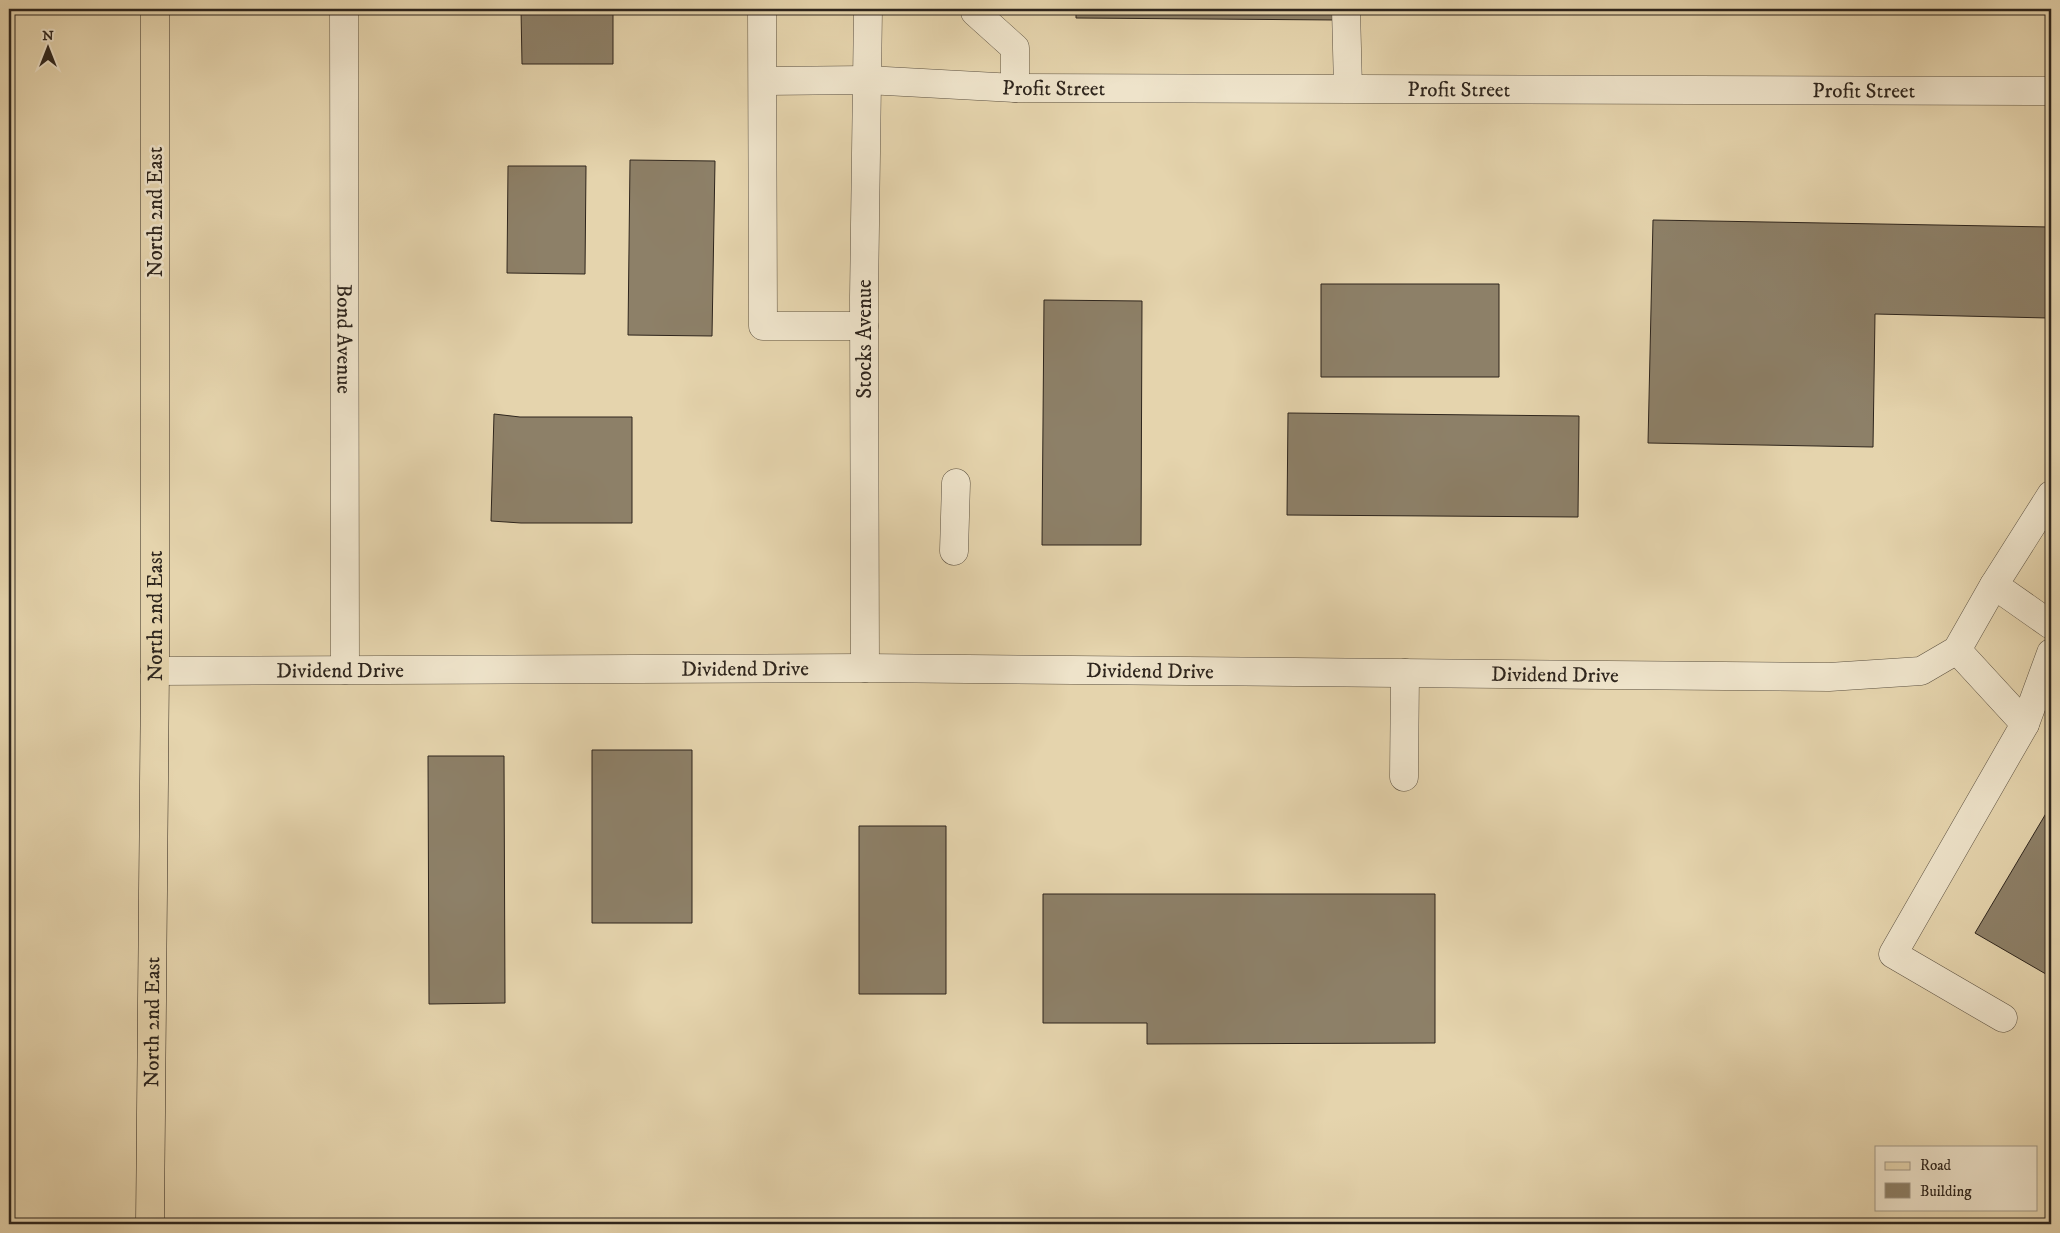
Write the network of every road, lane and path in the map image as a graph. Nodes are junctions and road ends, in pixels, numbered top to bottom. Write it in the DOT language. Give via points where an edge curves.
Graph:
graph roads {
  1 [pos="156,9"];
  2 [pos="344,9"];
  3 [pos="762,9"];
  4 [pos="868,9"];
  5 [pos="975,9"];
  6 [pos="1346,9"];
  7 [pos="867,80"];
  8 [pos="763,81"];
  9 [pos="1015,88"];
  10 [pos="1348,88"];
  11 [pos="2051,91"];
  12 [pos="864,326"];
  13 [pos="956,483"];
  14 [pos="2051,495"];
  15 [pos="2043,526"];
  16 [pos="954,551"];
  17 [pos="1994,585"];
  18 [pos="2051,625"];
  19 [pos="1957,650"];
  20 [pos="2051,653"];
  21 [pos="865,668"];
  22 [pos="345,670"];
  23 [pos="155,672"];
  24 [pos="1405,673"];
  25 [pos="2025,724"];
  26 [pos="1404,777"];
  27 [pos="2003,1018"];
  28 [pos="150,1224"];
  1 -- 23 [label="main road, North 2nd East"];
  2 -- 22 [label="street, Bond Avenue"];
  3 -- 8 [label="street"];
  4 -- 7 [label="street, Stocks Avenue"];
  5 -- 9 [label="street" via="1015,48"];
  6 -- 10 [label="street"];
  7 -- 8 [label="street, Profit Street"];
  7 -- 9 [label="street, Profit Street"];
  7 -- 12 [label="street, Stocks Avenue"];
  8 -- 12 [label="street" via="763,326"];
  9 -- 10 [label="street, Profit Street"];
  10 -- 11 [label="street, Profit Street"];
  12 -- 21 [label="street, Stocks Avenue"];
  13 -- 16 [label="street"];
  14 -- 15 [label="street"];
  15 -- 17 [label="street"];
  17 -- 18 [label="street"];
  17 -- 19 [label="street"];
  19 -- 24 [label="street, Dividend Drive" via="1921,671 1829,677"];
  19 -- 25 [label="street"];
  20 -- 25 [label="street"];
  21 -- 22 [label="street, Dividend Drive"];
  21 -- 24 [label="street, Dividend Drive"];
  22 -- 23 [label="street, Dividend Drive"];
  23 -- 28 [label="main road, North 2nd East"];
  24 -- 26 [label="street"];
  25 -- 27 [label="street" via="1893,954"];
}
